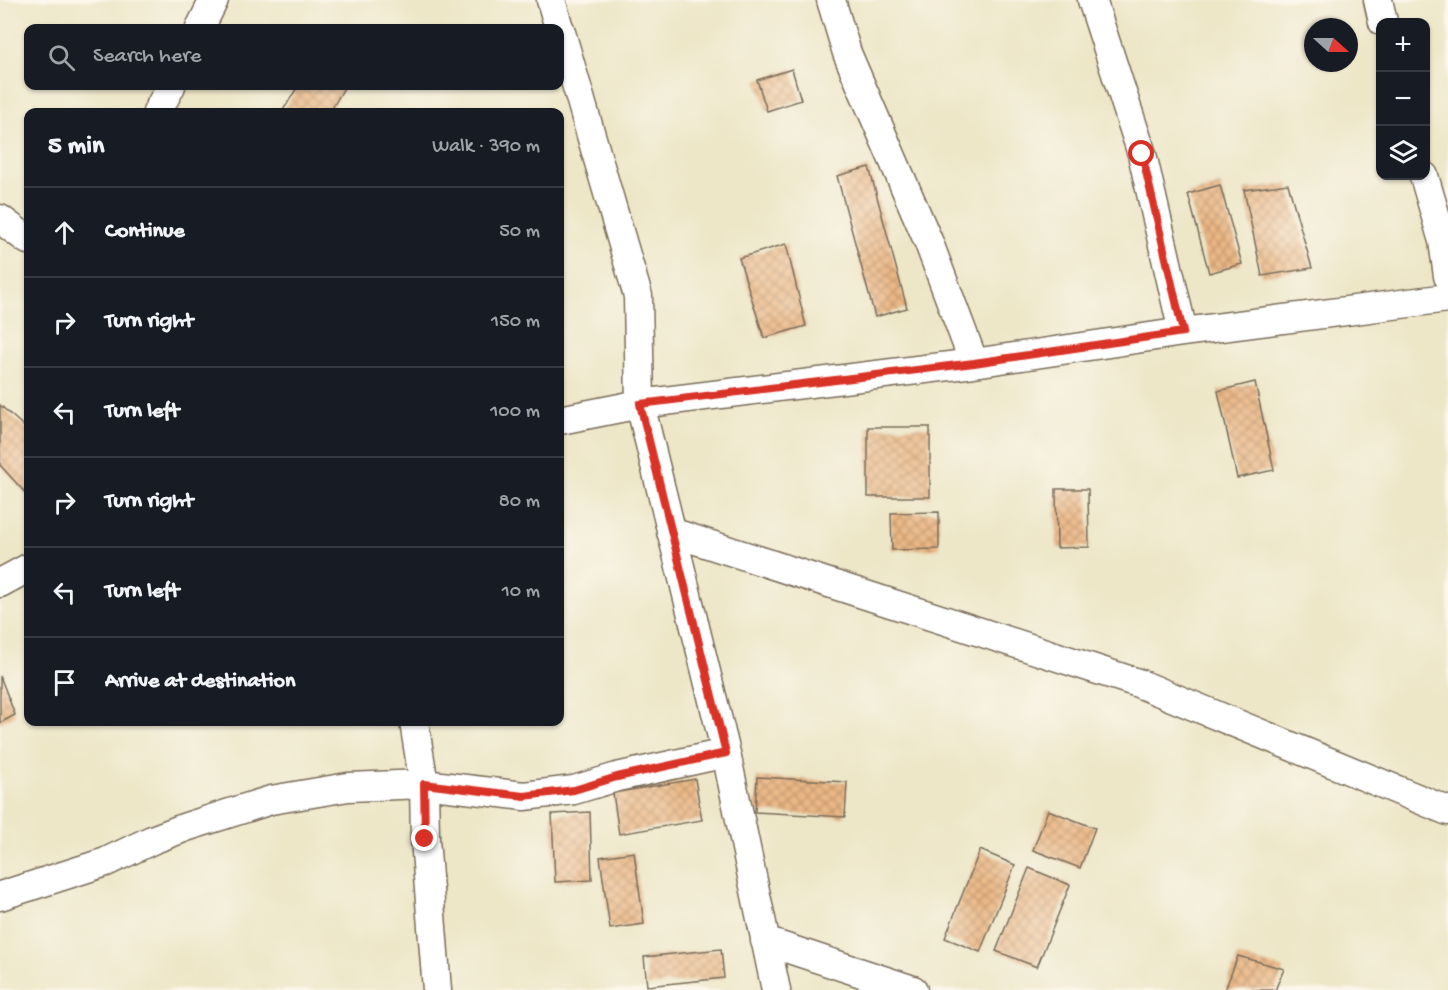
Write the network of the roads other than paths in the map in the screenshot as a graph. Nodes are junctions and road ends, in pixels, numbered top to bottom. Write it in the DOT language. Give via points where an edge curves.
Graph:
graph roads {
  1 [pos="214,0"];
  2 [pos="551,0"];
  3 [pos="831,0"];
  4 [pos="1092,0"];
  5 [pos="1378,0"];
  6 [pos="1382,18"];
  7 [pos="202,24"];
  8 [pos="558,24"];
  9 [pos="564,46"];
  10 [pos="169,90"];
  11 [pos="159,108"];
  12 [pos="1425,180"];
  13 [pos="0,219"];
  14 [pos="24,237"];
  15 [pos="1448,276"];
  16 [pos="1448,297"];
  17 [pos="1183,332"];
  18 [pos="974,363"];
  19 [pos="640,404"];
  20 [pos="564,419"];
  21 [pos="671,532"];
  22 [pos="24,570"];
  23 [pos="0,583"];
  24 [pos="415,726"];
  25 [pos="726,753"];
  26 [pos="424,784"];
  27 [pos="1448,811"];
  28 [pos="0,896"];
  29 [pos="765,941"];
  30 [pos="437,990"];
  31 [pos="776,990"];
  32 [pos="913,990"];
  1 -- 7 [label="street"];
  2 -- 8 [label="street"];
  3 -- 18 [label="street" via="847,53 929,243"];
  4 -- 17 [label="street" via="1142,154"];
  5 -- 6 [label="street"];
  9 -- 19 [label="street" via="638,296"];
  10 -- 11 [label="street"];
  12 -- 15 [label="street" via="1443,242"];
  13 -- 14 [label="street"];
  16 -- 17 [label="street"];
  17 -- 18 [label="street"];
  18 -- 19 [label="street"];
  19 -- 20 [label="street"];
  19 -- 21 [label="street"];
  21 -- 25 [label="street"];
  21 -- 27 [label="street" via="1138,683"];
  22 -- 23 [label="street"];
  24 -- 26 [label="street"];
  25 -- 26 [label="street" via="574,790 524,796"];
  25 -- 29 [label="street"];
  26 -- 28 [label="street" via="348,787 271,800 186,827 106,862"];
  26 -- 30 [label="street"];
  29 -- 31 [label="street"];
  29 -- 32 [label="street"];
}
